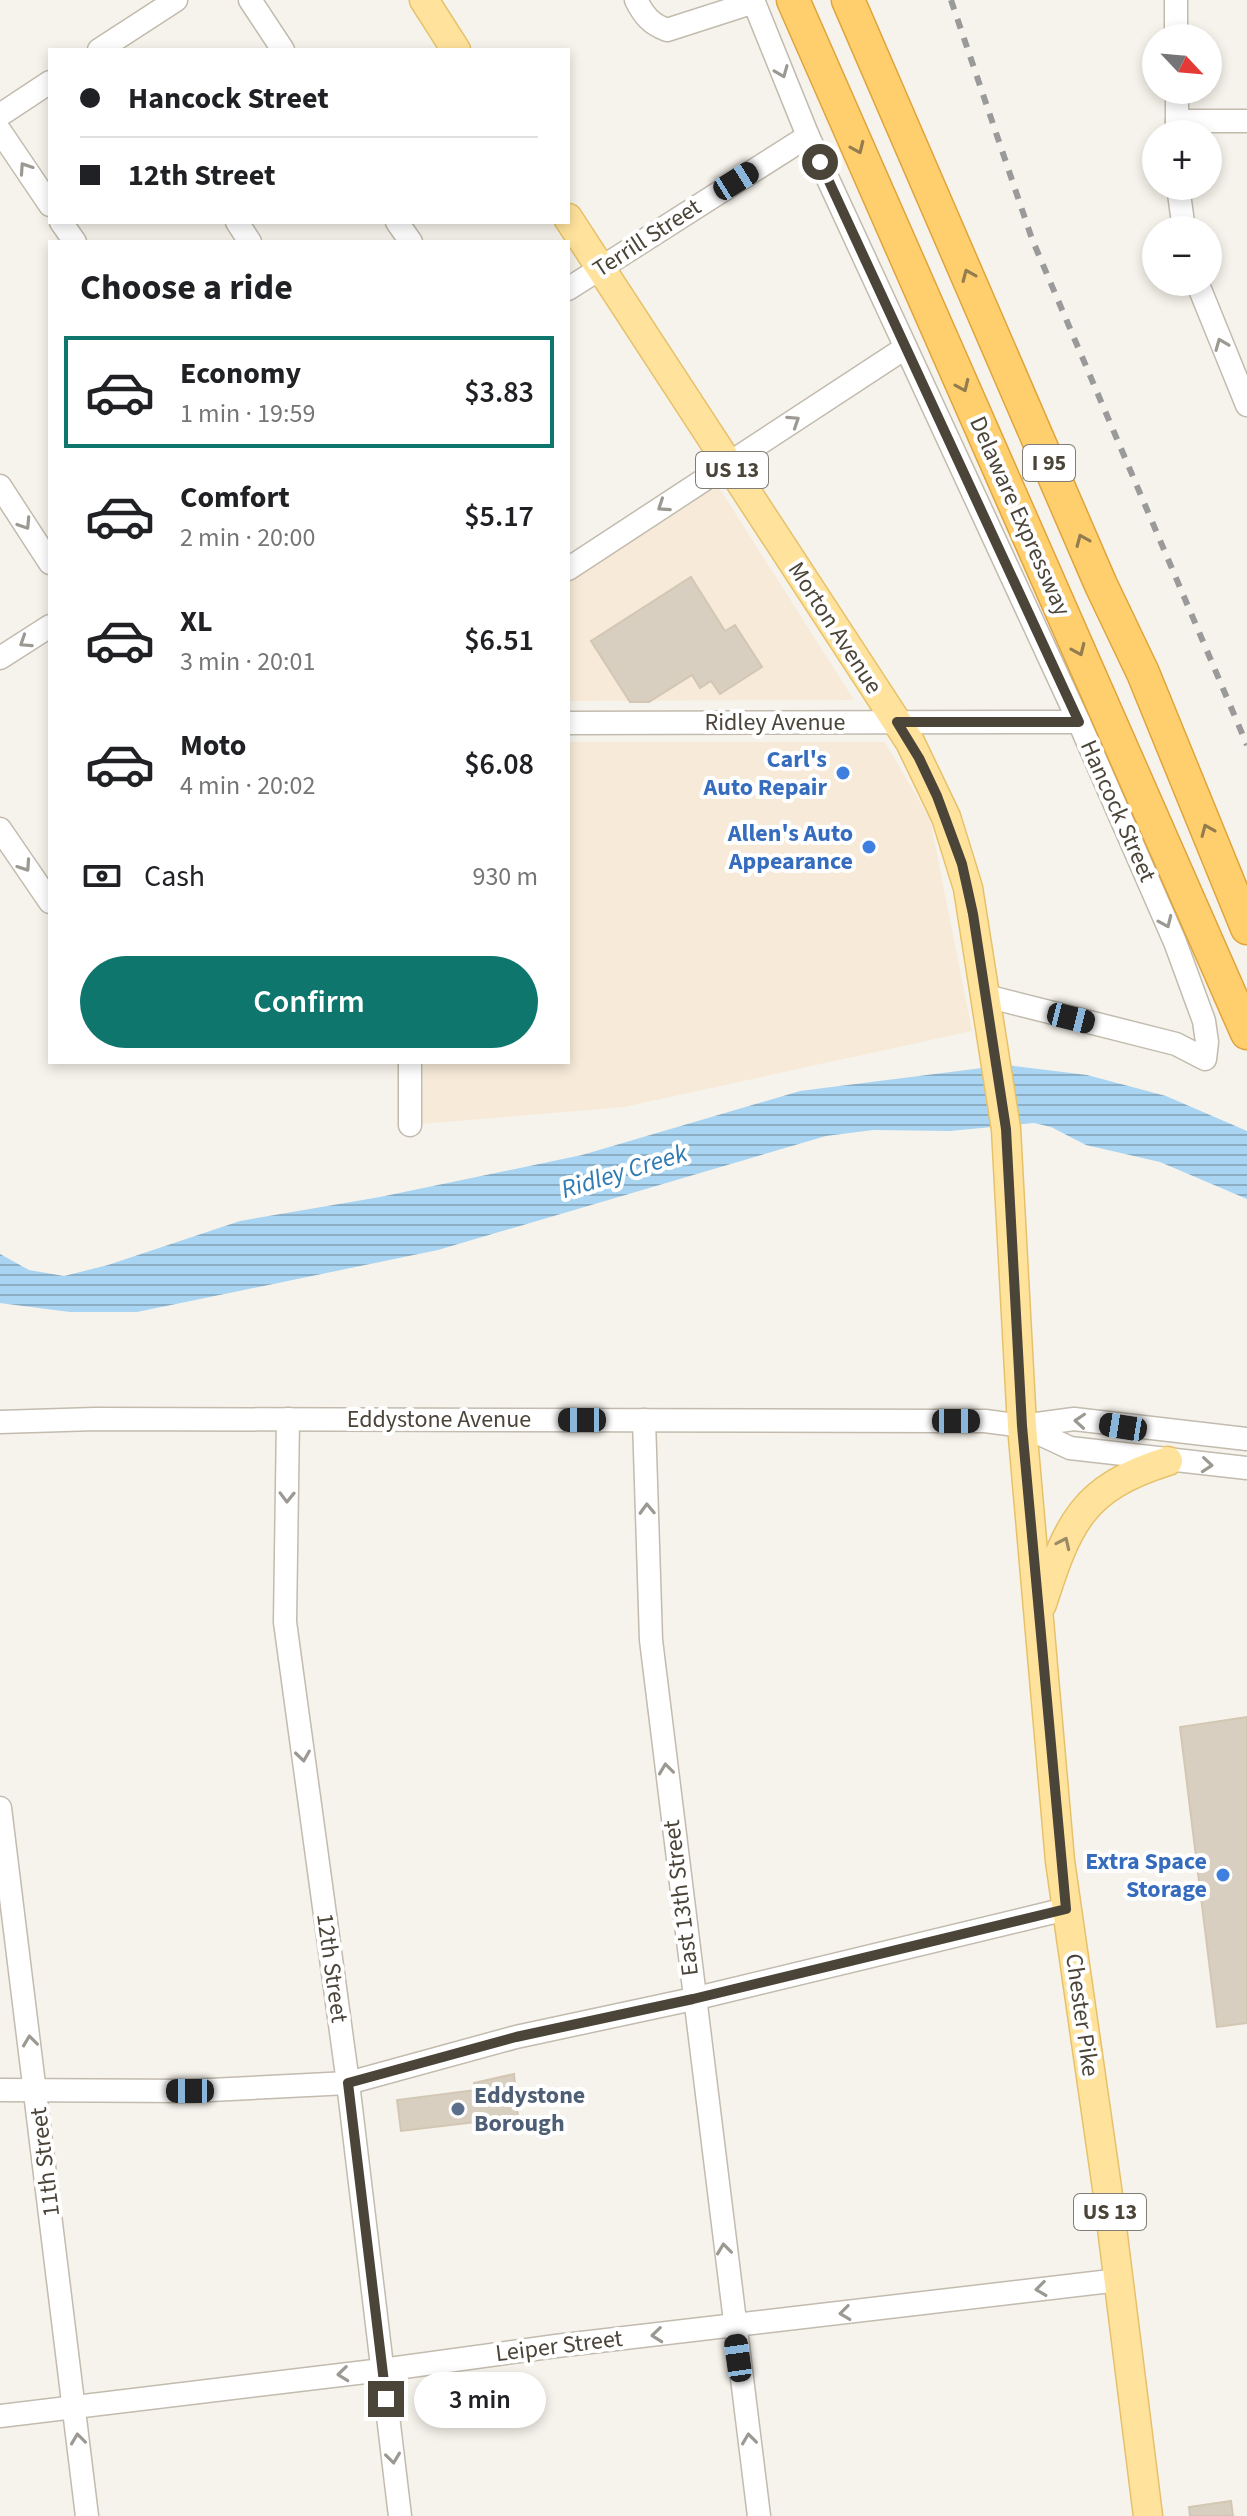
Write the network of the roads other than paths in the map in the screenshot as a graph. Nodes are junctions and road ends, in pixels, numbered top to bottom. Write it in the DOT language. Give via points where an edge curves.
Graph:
graph roads {
  1 [pos="176,0"];
  2 [pos="250,0"];
  3 [pos="424,0"];
  4 [pos="636,0"];
  5 [pos="793,0"];
  6 [pos="848,0"];
  7 [pos="1176,0"];
  8 [pos="754,1"];
  9 [pos="1176,24"];
  10 [pos="112,46"];
  11 [pos="282,48"];
  12 [pos="455,48"];
  13 [pos="48,83"];
  14 [pos="0,115"];
  15 [pos="1247,121"];
  16 [pos="1222,124"];
  17 [pos="0,131"];
  18 [pos="808,136"];
  19 [pos="48,202"];
  20 [pos="570,221"];
  21 [pos="601,268"];
  22 [pos="570,288"];
  23 [pos="1203,296"];
  24 [pos="905,348"];
  25 [pos="1247,405"];
  26 [pos="728,463"];
  27 [pos="0,486"];
  28 [pos="48,560"];
  29 [pos="570,568"];
  30 [pos="48,627"];
  31 [pos="0,658"];
  32 [pos="897,722"];
  33 [pos="1079,722"];
  34 [pos="570,723"];
  35 [pos="0,829"];
  36 [pos="48,899"];
  37 [pos="1247,928"];
  38 [pos="986,996"];
  39 [pos="1246,1030"];
  40 [pos="410,1064"];
  41 [pos="410,1125"];
  42 [pos="1006,1129"];
  43 [pos="288,1419"];
  44 [pos="644,1420"];
  45 [pos="0,1422"];
  46 [pos="1022,1426"];
  47 [pos="1247,1439"];
  48 [pos="1168,1461"];
  49 [pos="1247,1468"];
  50 [pos="1038,1616"];
  51 [pos="0,1808"];
  52 [pos="1066,1909"];
  53 [pos="693,1999"];
  54 [pos="348,2083"];
  55 [pos="0,2090"];
  56 [pos="36,2090"];
  57 [pos="1119,2280"];
  58 [pos="734,2326"];
  59 [pos="382,2370"];
  60 [pos="74,2407"];
  61 [pos="0,2416"];
  62 [pos="87,2516"];
  63 [pos="400,2516"];
  64 [pos="759,2516"];
  65 [pos="1148,2516"];
  1 -- 10 [label="street"];
  2 -- 11 [label="street"];
  3 -- 12 [label="main road"];
  4 -- 8 [label="street" via="653,25 667,30"];
  5 -- 39 [label="highway, Delaware Expressway / I 95, one-way"];
  37 -- 6 [label="highway, Delaware Expressway / I 95, one-way" via="1143,673"];
  7 -- 9 [label="street"];
  8 -- 18 [label="street, Hancock Street, one-way"];
  13 -- 14 [label="street"];
  15 -- 16 [label="street"];
  19 -- 17 [label="street, one-way"];
  18 -- 21 [label="street, Terrill Street"];
  18 -- 24 [label="street, Hancock Street"];
  20 -- 21 [label="main road, Morton Avenue / US 13"];
  21 -- 22 [label="street, Terrill Street"];
  21 -- 26 [label="main road, Morton Avenue / US 13"];
  25 -- 23 [label="street, one-way"];
  26 -- 24 [label="street, one-way"];
  24 -- 33 [label="street, Hancock Street"];
  26 -- 29 [label="street, one-way"];
  26 -- 32 [label="main road, Morton Avenue / US 13"];
  27 -- 28 [label="street, one-way"];
  30 -- 31 [label="street, one-way"];
  32 -- 33 [label="street, Ridley Avenue"];
  32 -- 34 [label="street, Ridley Avenue"];
  32 -- 38 [label="main road, Morton Avenue / US 13" via="927,775 954,841"];
  33 -- 38 [label="street, Hancock Street, one-way" via="1195,991 1206,1031 1205,1059 1176,1044"];
  35 -- 36 [label="street, one-way"];
  38 -- 42 [label="main road, Morton Avenue / US 13"];
  40 -- 41 [label="street"];
  42 -- 46 [label="main road, Chester Pike / US 13"];
  43 -- 44 [label="street, Eddystone Avenue"];
  43 -- 45 [label="street, Eddystone Avenue"];
  43 -- 54 [label="street, 12th Street, one-way" via="285,1622"];
  44 -- 46 [label="street, Eddystone Avenue" via="985,1421"];
  53 -- 44 [label="street, East 13th Street, one-way" via="651,1640"];
  47 -- 46 [label="street, one-way" via="1074,1419"];
  46 -- 48 [label="street" via="1070,1448"];
  46 -- 50 [label="main road, Chester Pike / US 13"];
  48 -- 49 [label="street, one-way"];
  50 -- 48 [label="main road, one-way" via="1065,1539 1084,1509 1122,1478"];
  50 -- 52 [label="main road, Chester Pike / US 13"];
  56 -- 51 [label="street, 11th Street, one-way"];
  52 -- 53 [label="street"];
  52 -- 57 [label="main road, Chester Pike / US 13"];
  53 -- 54 [label="street" via="516,2037"];
  58 -- 53 [label="street, East 13th Street, one-way"];
  54 -- 56 [label="street" via="190,2091"];
  54 -- 59 [label="street, 12th Street"];
  55 -- 56 [label="street"];
  56 -- 60 [label="street, 11th Street"];
  57 -- 58 [label="street, Leiper Street, one-way"];
  57 -- 65 [label="main road, Chester Pike / US 13"];
  58 -- 59 [label="street, Leiper Street, one-way"];
  64 -- 58 [label="street, East 13th Street, one-way"];
  59 -- 60 [label="street, Leiper Street, one-way"];
  59 -- 63 [label="street, 12th Street, one-way"];
  60 -- 61 [label="street, Leiper Street"];
  62 -- 60 [label="street, 11th Street, one-way"];
}
